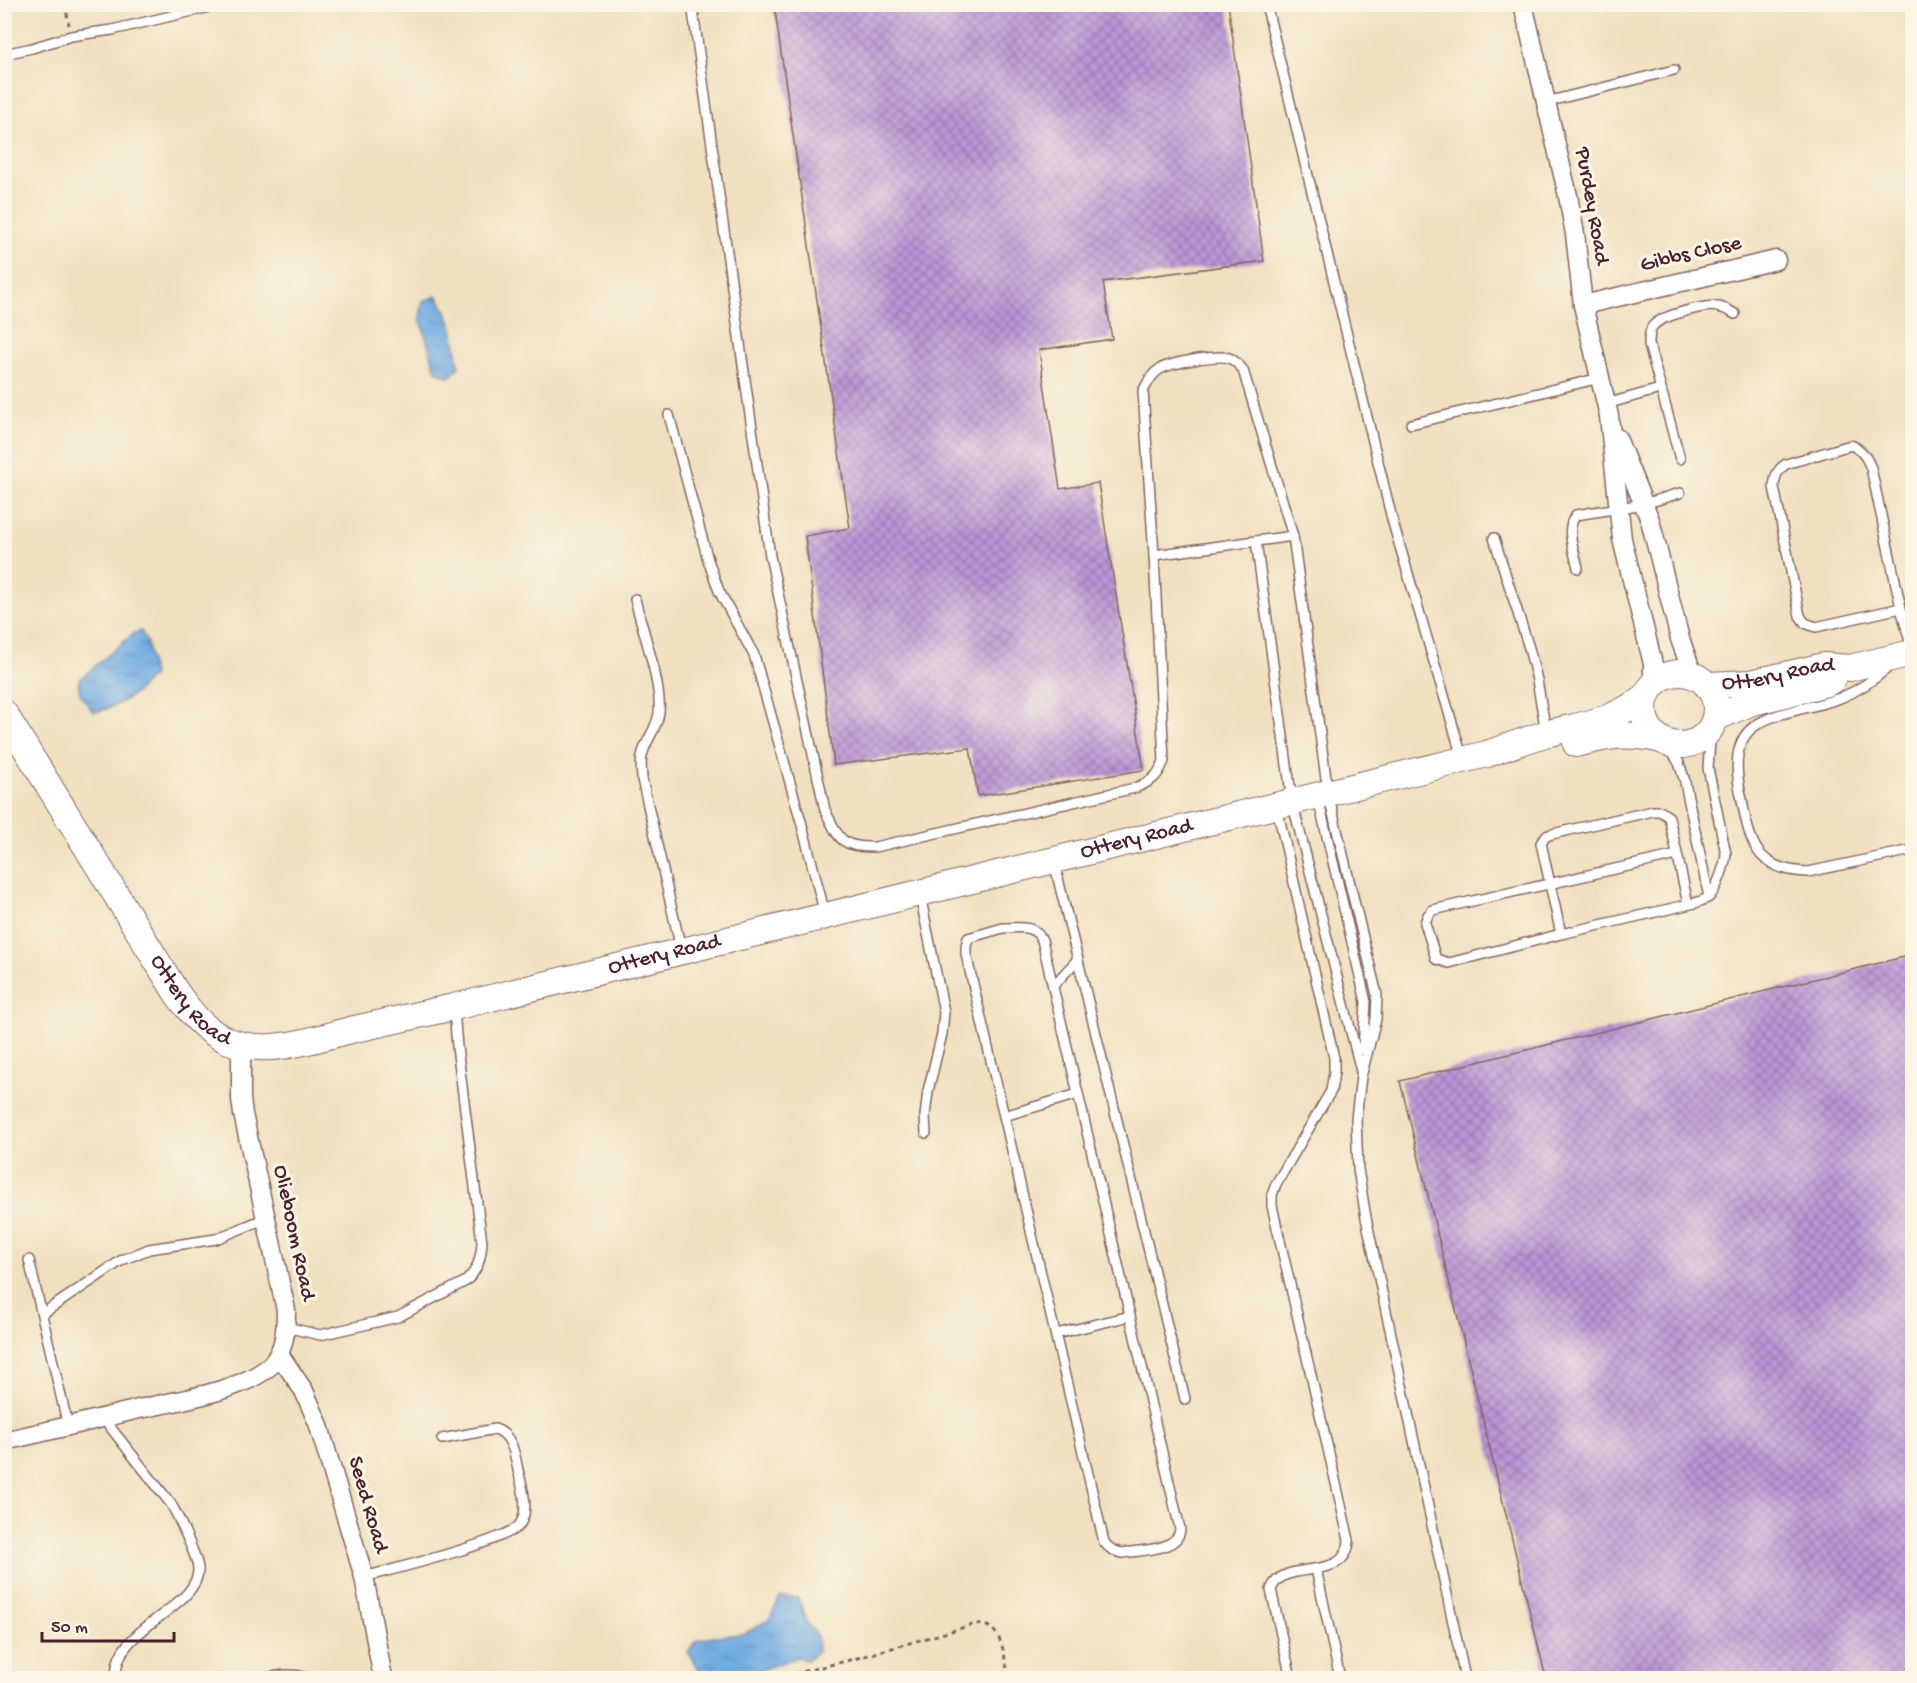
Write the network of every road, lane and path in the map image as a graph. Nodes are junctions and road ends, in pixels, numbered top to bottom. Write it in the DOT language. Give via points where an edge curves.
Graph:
graph roads {
  1 [pos="65,4"];
  2 [pos="222,4"];
  3 [pos="692,4"];
  4 [pos="1266,4"];
  5 [pos="1523,4"];
  6 [pos="71,36"];
  7 [pos="4,54"];
  8 [pos="1674,70"];
  9 [pos="1546,102"];
  10 [pos="1776,260"];
  11 [pos="1583,305"];
  12 [pos="1736,314"];
  13 [pos="1600,378"];
  14 [pos="1660,390"];
  15 [pos="1607,410"];
  16 [pos="669,415"];
  17 [pos="1411,424"];
  18 [pos="1680,459"];
  19 [pos="1680,493"];
  20 [pos="1644,504"];
  21 [pos="1619,509"];
  22 [pos="1293,536"];
  23 [pos="1494,538"];
  24 [pos="1257,541"];
  25 [pos="1154,555"];
  26 [pos="1578,568"];
  27 [pos="635,600"];
  28 [pos="1901,608"];
  29 [pos="1908,653"];
  30 [pos="1850,668"];
  31 [pos="1700,680"];
  32 [pos="1649,690"];
  33 [pos="4,713"];
  34 [pos="1713,724"];
  35 [pos="1546,734"];
  36 [pos="1662,741"];
  37 [pos="1475,757"];
  38 [pos="1323,794"];
  39 [pos="1284,803"];
  40 [pos="1912,850"];
  41 [pos="1677,855"];
  42 [pos="1053,860"];
  43 [pos="1550,884"];
  44 [pos="919,893"];
  45 [pos="1709,897"];
  46 [pos="1688,904"];
  47 [pos="825,916"];
  48 [pos="1561,934"];
  49 [pos="681,951"];
  50 [pos="1078,959"];
  51 [pos="1053,986"];
  52 [pos="454,1006"];
  53 [pos="242,1046"];
  54 [pos="1362,1074"];
  55 [pos="1078,1094"];
  56 [pos="1004,1116"];
  57 [pos="926,1133"];
  58 [pos="266,1218"];
  59 [pos="29,1260"];
  60 [pos="42,1314"];
  61 [pos="1130,1316"];
  62 [pos="286,1328"];
  63 [pos="1056,1334"];
  64 [pos="279,1354"];
  65 [pos="1185,1399"];
  66 [pos="103,1418"];
  67 [pos="68,1426"];
  68 [pos="442,1438"];
  69 [pos="4,1441"];
  70 [pos="1316,1569"];
  71 [pos="364,1577"];
  72 [pos="117,1678"];
  73 [pos="266,1678"];
  74 [pos="307,1678"];
  75 [pos="383,1678"];
  76 [pos="777,1678"];
  77 [pos="1009,1678"];
  78 [pos="1291,1678"];
  79 [pos="1340,1678"];
  80 [pos="1465,1678"];
  1 -- 6 [label="path"];
  2 -- 6 [label="lane"];
  3 -- 25 [label="lane" via="770,556 825,810 836,833 857,848 875,847 1150,782 1164,761"];
  4 -- 37 [label="lane" via="1393,523"];
  5 -- 9 [label="street, Purdey Road"];
  6 -- 7 [label="lane"];
  8 -- 9 [label="lane"];
  9 -- 11 [label="street, Purdey Road" via="1575,234"];
  10 -- 11 [label="street, Gibbs Close"];
  11 -- 13 [label="street, Purdey Road"];
  12 -- 14 [label="lane" via="1717,306 1708,307 1665,317 1653,326 1649,345"];
  13 -- 15 [label="street, Purdey Road"];
  13 -- 17 [label="lane"];
  14 -- 15 [label="lane"];
  14 -- 18 [label="lane"];
  15 -- 20 [label="street, Purdey Road"];
  15 -- 21 [label="street, Purdey Road"];
  16 -- 47 [label="lane" via="708,560 754,655"];
  19 -- 20 [label="lane"];
  20 -- 21 [label="lane"];
  20 -- 31 [label="street, Purdey Road" via="1680,639"];
  21 -- 26 [label="lane" via="1583,513 1571,521"];
  21 -- 32 [label="street, Purdey Road" via="1622,539 1653,664"];
  22 -- 24 [label="lane"];
  22 -- 25 [label="lane" via="1243,370 1229,358 1219,357 1170,365 1150,378 1143,391"];
  22 -- 38 [label="lane"];
  23 -- 35 [label="lane" via="1529,648"];
  24 -- 25 [label="lane"];
  24 -- 39 [label="lane"];
  27 -- 49 [label="lane" via="658,690 659,713 642,754 642,779"];
  28 -- 28 [label="lane" via="1870,468 1860,449 1851,445 1779,469 1774,487 1800,616 1805,623 1816,627"];
  28 -- 29 [label="lane"];
  29 -- 30 [label="street, Ottery Road"];
  29 -- 40 [label="lane" via="1840,698 1762,720 1751,728 1738,750 1737,779 1750,836 1766,861 1776,867 1808,872"];
  30 -- 31 [label="street, Ottery Road" via="1824,666 1751,683"];
  30 -- 34 [label="street, Ottery Road" via="1827,683 1750,703"];
  31 -- 32 [label="street" via="1679,673 1665,675"];
  31 -- 34 [label="street" via="1713,695"];
  32 -- 35 [label="street, Ottery Road" via="1633,706 1610,718"];
  32 -- 36 [label="street" via="1643,708 1645,720 1649,730"];
  33 -- 53 [label="street, Ottery Road" via="189,1011 215,1035"];
  34 -- 36 [label="street" via="1691,744 1679,746"];
  34 -- 45 [label="lane" via="1708,768 1726,854"];
  35 -- 37 [label="street, Ottery Road"];
  36 -- 37 [label="street, Ottery Road" via="1621,734 1520,755"];
  36 -- 45 [label="lane" via="1679,763 1684,778"];
  37 -- 38 [label="street, Ottery Road"];
  38 -- 39 [label="street, Ottery Road"];
  38 -- 54 [label="lane" via="1366,1002"];
  39 -- 42 [label="street, Ottery Road"];
  39 -- 54 [label="lane"];
  39 -- 70 [label="lane" via="1334,1058 1331,1091 1272,1195 1349,1540 1349,1549 1340,1560"];
  41 -- 43 [label="lane"];
  41 -- 43 [label="lane" via="1665,813 1653,811 1631,816 1546,836 1541,843"];
  41 -- 46 [label="lane"];
  42 -- 44 [label="street, Ottery Road"];
  42 -- 50 [label="lane"];
  43 -- 48 [label="lane"];
  43 -- 48 [label="lane" via="1433,910 1425,923 1436,959 1444,963"];
  44 -- 47 [label="street, Ottery Road"];
  44 -- 57 [label="lane" via="944,1012 928,1091"];
  45 -- 46 [label="lane"];
  46 -- 48 [label="lane"];
  47 -- 49 [label="street, Ottery Road"];
  49 -- 52 [label="street, Ottery Road"];
  50 -- 51 [label="lane"];
  50 -- 65 [label="lane"];
  51 -- 55 [label="lane"];
  51 -- 56 [label="lane" via="1042,940 1032,928 1003,928 968,938 966,954"];
  52 -- 53 [label="street, Ottery Road" via="297,1043"];
  52 -- 62 [label="lane" via="482,1242 478,1265 466,1281 398,1317 320,1335"];
  53 -- 58 [label="street, Olieboom Road" via="243,1114"];
  54 -- 80 [label="lane" via="1356,1119 1358,1169 1366,1218"];
  55 -- 56 [label="lane"];
  55 -- 61 [label="lane"];
  56 -- 63 [label="lane"];
  58 -- 60 [label="lane" via="216,1239 148,1249 122,1260"];
  58 -- 62 [label="street, Olieboom Road" via="283,1290"];
  59 -- 60 [label="lane"];
  60 -- 67 [label="lane"];
  61 -- 63 [label="lane"];
  61 -- 63 [label="lane" via="1180,1529 1177,1541 1170,1545 1123,1553 1109,1549 1104,1542"];
  62 -- 64 [label="street, Olieboom Road"];
  64 -- 66 [label="street" via="265,1369 244,1381"];
  64 -- 71 [label="street, Seed Road" via="304,1391 318,1423"];
  66 -- 67 [label="street"];
  66 -- 72 [label="lane" via="171,1504 198,1567 197,1579 189,1591 129,1641"];
  67 -- 69 [label="street"];
  68 -- 71 [label="lane" via="495,1429 508,1437 525,1501 524,1519 519,1527 470,1548"];
  70 -- 78 [label="lane" via="1281,1575 1270,1590"];
  70 -- 79 [label="lane"];
  71 -- 75 [label="street, Seed Road"];
  73 -- 74 [label="lane"];
  76 -- 77 [label="path" via="972,1625 986,1625 994,1631"];
}
